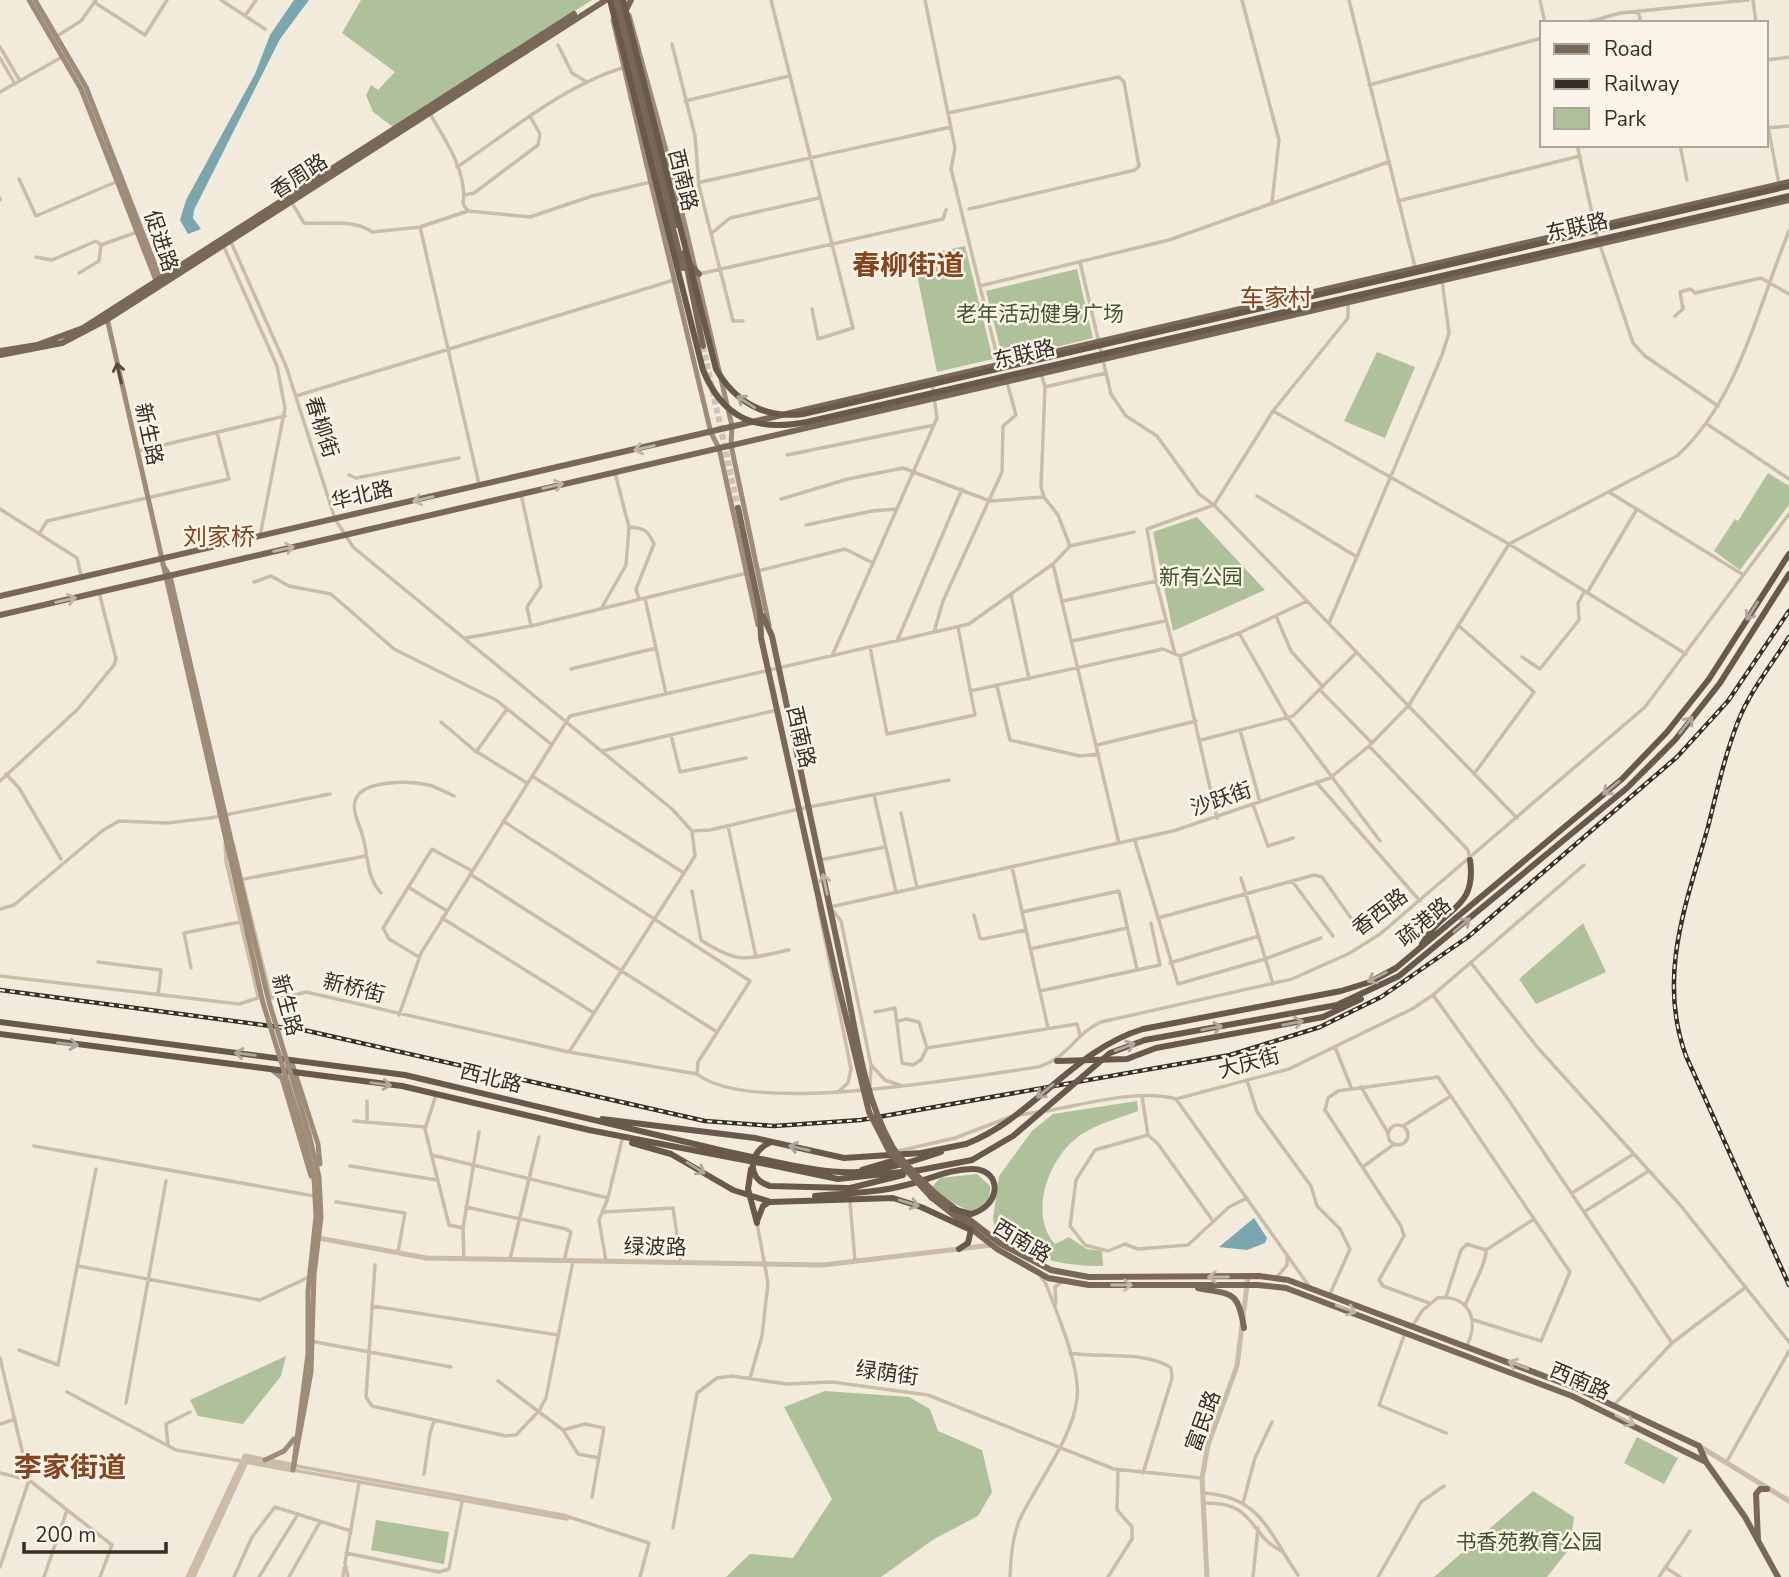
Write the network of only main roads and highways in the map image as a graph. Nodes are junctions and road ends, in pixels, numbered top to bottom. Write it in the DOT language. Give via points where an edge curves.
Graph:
graph roads {
  1 [pos="29,0"];
  2 [pos="35,0"];
  3 [pos="615,0"];
  4 [pos="631,0"];
  5 [pos="593,3"];
  6 [pos="622,18"];
  7 [pos="55,37"];
  8 [pos="120,180"];
  9 [pos="1789,184"];
  10 [pos="677,189"];
  11 [pos="1789,198"];
  12 [pos="672,206"];
  13 [pos="667,244"];
  14 [pos="683,260"];
  15 [pos="699,274"];
  16 [pos="676,280"];
  17 [pos="159,282"];
  18 [pos="107,317"];
  19 [pos="703,346"];
  20 [pos="0,353"];
  21 [pos="732,426"];
  22 [pos="711,433"];
  23 [pos="731,445"];
  24 [pos="719,448"];
  25 [pos="738,508"];
  26 [pos="1789,554"];
  27 [pos="160,559"];
  28 [pos="1789,574"];
  29 [pos="167,576"];
  30 [pos="0,596"];
  31 [pos="760,611"];
  32 [pos="0,615"];
  33 [pos="772,636"];
  34 [pos="761,638"];
  35 [pos="1470,860"];
  36 [pos="1419,949"];
  37 [pos="840,975"];
  38 [pos="1384,986"];
  39 [pos="0,1022"];
  40 [pos="0,1034"];
  41 [pos="1057,1061"];
  42 [pos="293,1066"];
  43 [pos="283,1074"];
  44 [pos="313,1075"];
  45 [pos="301,1093"];
  46 [pos="584,1119"];
  47 [pos="586,1130"];
  48 [pos="306,1135"];
  49 [pos="772,1142"];
  50 [pos="966,1144"];
  51 [pos="921,1153"];
  52 [pos="724,1154"];
  53 [pos="972,1160"];
  54 [pos="766,1162"];
  55 [pos="751,1167"];
  56 [pos="843,1174"];
  57 [pos="319,1177"];
  58 [pos="850,1188"];
  59 [pos="316,1196"];
  60 [pos="749,1196"];
  61 [pos="815,1196"];
  62 [pos="934,1196"];
  63 [pos="792,1201"];
  64 [pos="771,1202"];
  65 [pos="952,1209"];
  66 [pos="971,1230"];
  67 [pos="959,1249"];
  68 [pos="1186,1285"];
  69 [pos="1244,1328"];
  70 [pos="310,1342"];
  71 [pos="296,1436"];
  72 [pos="265,1460"];
  73 [pos="1706,1462"];
  74 [pos="1767,1489"];
  75 [pos="1759,1542"];
  76 [pos="1777,1577"];
  1 -- 7 [label="main road, 促进路"];
  2 -- 7 [label="main road, 促进路"];
  3 -- 5 [label="main road, 香周路"];
  3 -- 6 [label="main road, 西南路"];
  9 -- 3 [label="highway, 东联路, one-way, bridge" via="830,408 779,416 742,401 716,369"];
  3 -- 10 [label="main road, 西南路, bridge" via="638,37"];
  3 -- 11 [label="highway, 东联路, bridge" via="699,361 711,388 729,410 767,426 807,422"];
  3 -- 13 [label="main road, 西南路, bridge" via="616,43"];
  4 -- 6 [label="main road"];
  5 -- 6 [label="main road"];
  5 -- 17 [label="main road, 香周路"];
  6 -- 12 [label="main road, 西南路"];
  6 -- 14 [label="main road, 西南路"];
  7 -- 8 [label="main road, 促进路" via="89,94"];
  8 -- 17 [label="main road, 促进路"];
  8 -- 17 [label="main road, 促进路"];
  9 -- 21 [label="main road, 华北路"];
  10 -- 12 [label="main road"];
  10 -- 15 [label="main road, 西南路"];
  11 -- 23 [label="main road, 华北路"];
  12 -- 14 [label="main road, 西南路"];
  13 -- 14 [label="main road"];
  13 -- 16 [label="main road, 西南路"];
  14 -- 15 [label="main road"];
  14 -- 16 [label="main road"];
  14 -- 19 [label="main road, 西南路"];
  15 -- 21 [label="main road, 西南路"];
  16 -- 22 [label="main road, 西南路"];
  17 -- 18 [label="main road, 香周路"];
  18 -- 20 [label="main road, 香周路" via="51,346"];
  27 -- 18 [label="main road, 新生路, one-way"];
  21 -- 22 [label="main road, 华北路"];
  21 -- 23 [label="main road, 西南路"];
  22 -- 24 [label="main road, 西南路"];
  22 -- 27 [label="main road, 华北路, one-way"];
  23 -- 24 [label="main road, 华北路"];
  23 -- 33 [label="main road, 西南路"];
  29 -- 24 [label="main road, 华北路, one-way"];
  24 -- 34 [label="main road, 西南路"];
  25 -- 31 [label="main road, 西南路"];
  26 -- 36 [label="highway, 疏港路, one-way" via="1709,679 1667,732 1622,779"];
  27 -- 29 [label="main road, 新生路"];
  27 -- 30 [label="main road, 华北路"];
  38 -- 28 [label="highway, one-way" via="1627,788 1675,740 1720,683"];
  32 -- 29 [label="main road, 华北路, one-way"];
  29 -- 48 [label="main road, 新生路, bridge" via="263,1003"];
  31 -- 33 [label="main road, 西南路"];
  31 -- 34 [label="main road, 西南路"];
  37 -- 33 [label="main road, 西南路, one-way" via="830,907"];
  34 -- 37 [label="main road, 西南路"];
  35 -- 36 [label="highway" via="1469,893"];
  36 -- 50 [label="highway, 疏港路, one-way, bridge" via="1396,968 1350,988 1124,1035 1100,1048 1009,1122"];
  37 -- 62 [label="main road, 西南路, bridge" via="869,1112 889,1152"];
  41 -- 38 [label="highway, one-way" via="1127,1059 1156,1048 1323,1017"];
  53 -- 38 [label="highway, one-way, bridge" via="1013,1136 1110,1053 1145,1040 1337,1005"];
  42 -- 39 [label="highway, 西北路, one-way"];
  40 -- 43 [label="highway, 西北路, one-way"];
  42 -- 43 [label="highway, 西北路"];
  42 -- 44 [label="highway, 西北路"];
  42 -- 45 [label="main road"];
  42 -- 46 [label="highway, 西北路" via="313,1063 405,1075"];
  43 -- 59 [label="main road"];
  44 -- 45 [label="main road" via="304,1079"];
  44 -- 47 [label="highway, 西北路, one-way" via="401,1086"];
  45 -- 57 [label="main road" via="318,1144"];
  46 -- 49 [label="highway"];
  46 -- 52 [label="highway, 西北路"];
  47 -- 52 [label="highway, 西北路"];
  47 -- 60 [label="highway, one-way" via="671,1154"];
  48 -- 57 [label="main road, 新生路"];
  48 -- 59 [label="main road, 新生路"];
  51 -- 49 [label="highway, one-way" via="844,1158"];
  49 -- 55 [label="highway" via="762,1146"];
  50 -- 51 [label="highway"];
  50 -- 56 [label="highway, 西北路" via="895,1168"];
  51 -- 56 [label="highway"];
  52 -- 54 [label="highway, 西北路, bridge"];
  53 -- 54 [label="highway, 西北路" via="838,1179"];
  53 -- 58 [label="highway"];
  54 -- 56 [label="highway, 西北路"];
  55 -- 58 [label="highway" via="757,1179 770,1186"];
  55 -- 60 [label="highway"];
  57 -- 70 [label="main road, 新生路"];
  58 -- 61 [label="highway"];
  59 -- 70 [label="main road, 新生路" via="309,1277"];
  60 -- 64 [label="highway"];
  60 -- 64 [label="highway" via="757,1223 763,1206"];
  61 -- 63 [label="highway"];
  61 -- 65 [label="highway" via="904,1186 966,1169 988,1175 995,1195 990,1205 971,1214"];
  62 -- 65 [label="main road, 西南路"];
  62 -- 66 [label="main road, 西南路"];
  63 -- 64 [label="highway"];
  63 -- 66 [label="highway, one-way" via="880,1197 907,1201"];
  73 -- 65 [label="main road, 西南路, one-way" via="1699,1446 1614,1405 1310,1286 1275,1278 1089,1277 1051,1270 1001,1244"];
  66 -- 67 [label="highway" via="968,1243"];
  66 -- 68 [label="main road, 西南路, one-way" via="1039,1274 1063,1281"];
  68 -- 69 [label="main road" via="1232,1295 1239,1303"];
  68 -- 73 [label="main road, 西南路, one-way" via="1286,1288 1572,1395"];
  70 -- 71 [label="main road, 新生路"];
  70 -- 71 [label="main road, 新生路" via="311,1372 293,1467"];
  71 -- 72 [label="main road" via="284,1451"];
  73 -- 75 [label="main road, 西南路"];
  74 -- 75 [label="main road" via="1756,1494"];
  75 -- 76 [label="main road, 西南路"];
}
